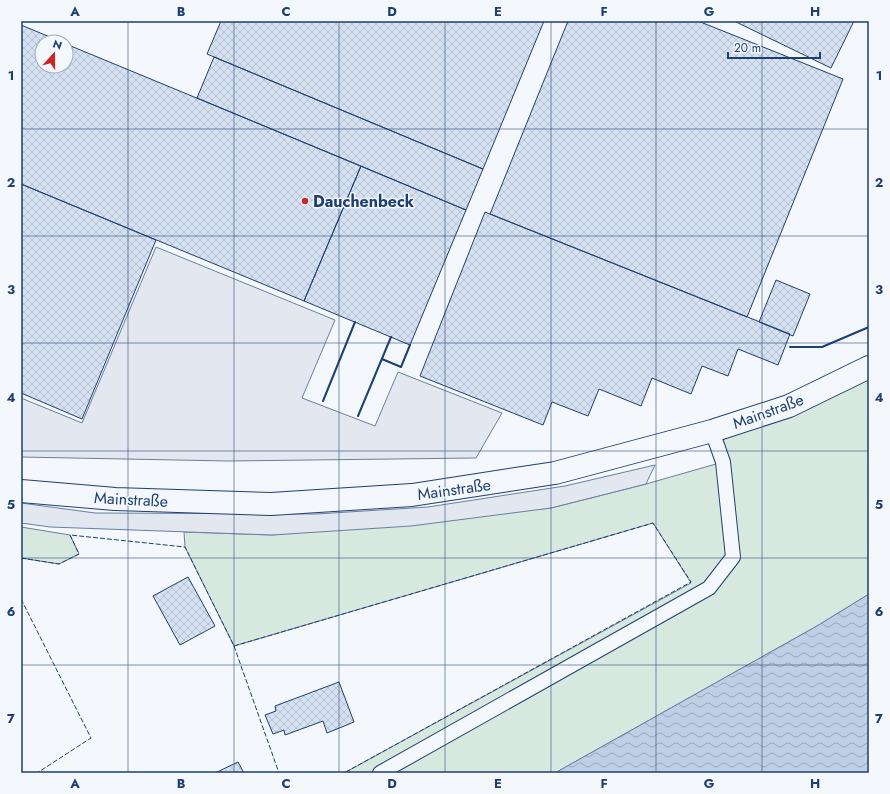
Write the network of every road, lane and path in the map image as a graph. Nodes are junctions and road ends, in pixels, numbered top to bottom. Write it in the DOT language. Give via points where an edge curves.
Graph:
graph roads {
  1 [pos="869,367"];
  2 [pos="712,431"];
  3 [pos="21,491"];
  4 [pos="380,773"];
  1 -- 2 [label="main road, Mainstraße" via="789,406"];
  2 -- 3 [label="main road, Mainstraße" via="555,473 412,495 270,504 115,499"];
  2 -- 4 [label="lane" via="723,462 733,556 709,588"];
}
